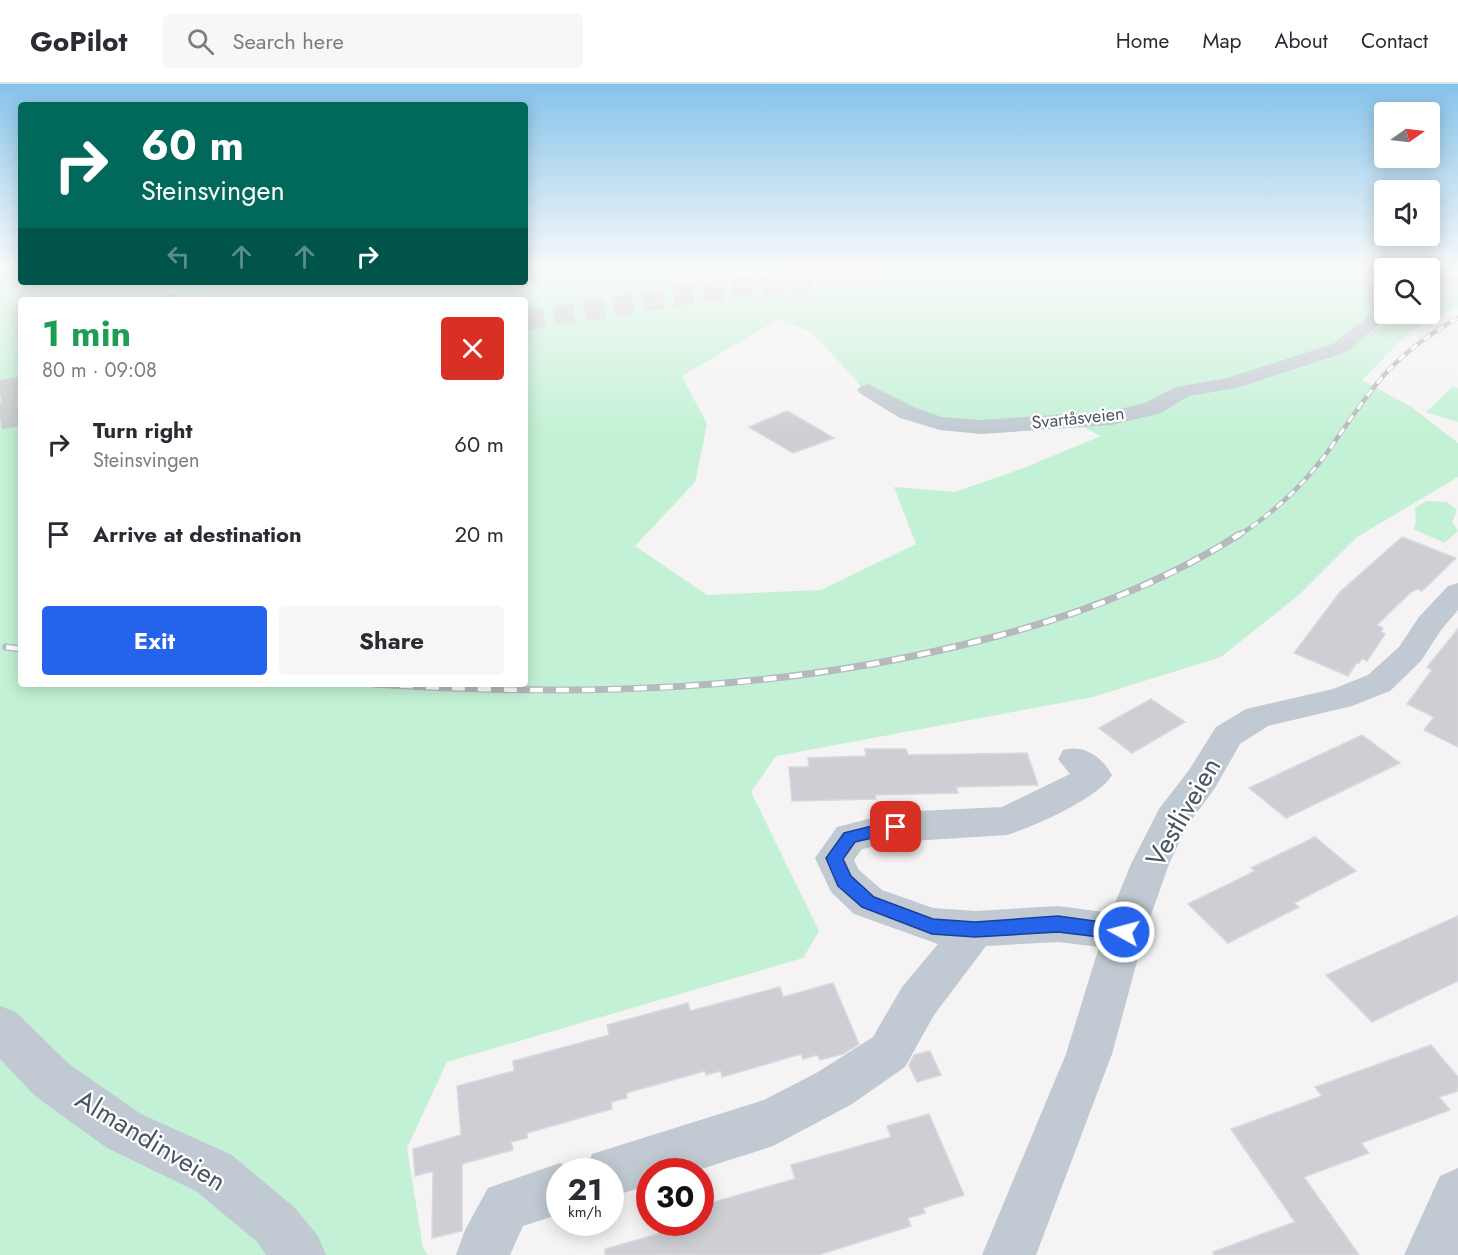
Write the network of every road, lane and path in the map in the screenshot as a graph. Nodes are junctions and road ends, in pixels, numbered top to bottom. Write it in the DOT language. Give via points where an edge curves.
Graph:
graph roads {
  1 [pos="1369,325"];
  2 [pos="868,390"];
  3 [pos="1458,592"];
  4 [pos="1075,759"];
  5 [pos="975,929"];
  6 [pos="1124,932"];
  7 [pos="0,1027"];
  8 [pos="624,1168"];
  9 [pos="546,1193"];
  10 [pos="1458,1194"];
  11 [pos="299,1255"];
  12 [pos="483,1255"];
  13 [pos="1009,1255"];
  14 [pos="1431,1255"];
  1 -- 2 [label="street, Svartåsveien" via="1340,348 1230,384 1183,391 1153,408 1112,418 981,427 940,423 908,413"];
  3 -- 6 [label="street, Vestliveien" via="1410,654 1379,682 1340,698 1258,717 1228,736 1172,819"];
  4 -- 5 [label="street" via="1094,775 1008,821 896,827 850,837 834,858 844,881 868,902 932,927"];
  5 -- 6 [label="street" via="1058,924"];
  5 -- 8 [label="street" via="918,1001 889,1052 836,1088 773,1122"];
  6 -- 13 [label="street, Vestliveien" via="1089,1054"];
  7 -- 11 [label="street, Almandinveien" via="52,1080 124,1131 214,1173 276,1225"];
  9 -- 12 [label="street" via="506,1206"];
  10 -- 14 [label="street"];
}
